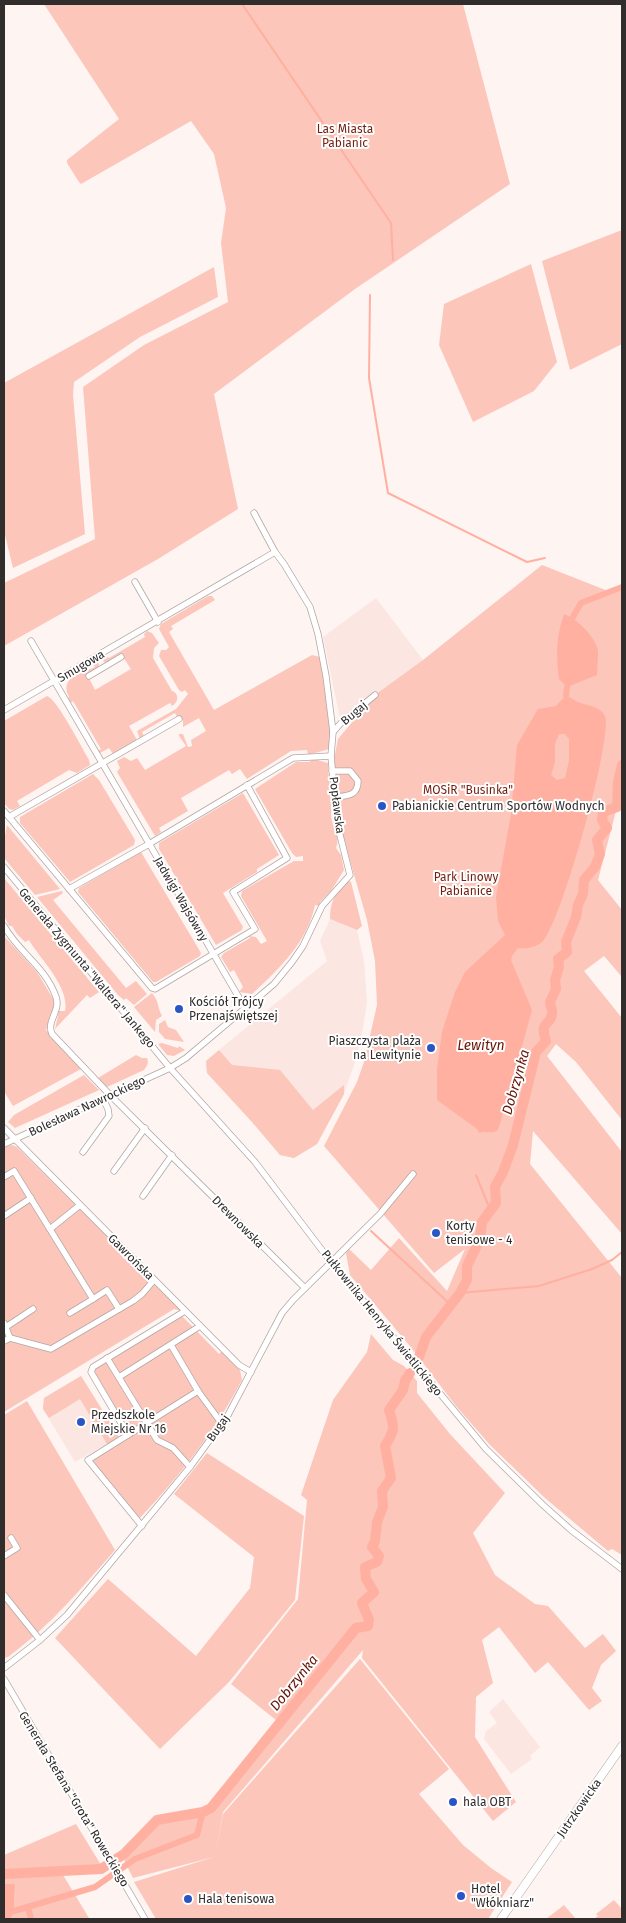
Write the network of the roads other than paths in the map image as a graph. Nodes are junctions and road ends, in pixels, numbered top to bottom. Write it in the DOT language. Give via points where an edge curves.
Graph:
graph roads {
  1 [pos="254,513"];
  2 [pos="275,552"];
  3 [pos="135,582"];
  4 [pos="158,622"];
  5 [pos="31,641"];
  6 [pos="97,656"];
  7 [pos="121,657"];
  8 [pos="104,668"];
  9 [pos="90,676"];
  10 [pos="55,681"];
  11 [pos="375,695"];
  12 [pos="4,710"];
  13 [pos="179,719"];
  14 [pos="333,732"];
  15 [pos="331,756"];
  16 [pos="102,764"];
  17 [pos="332,771"];
  18 [pos="248,785"];
  19 [pos="335,797"];
  20 [pos="4,811"];
  21 [pos="9,817"];
  22 [pos="149,844"];
  23 [pos="4,867"];
  24 [pos="69,889"];
  25 [pos="4,926"];
  26 [pos="213,954"];
  27 [pos="245,1008"];
  28 [pos="170,1068"];
  29 [pos="110,1095"];
  30 [pos="102,1099"];
  31 [pos="4,1128"];
  32 [pos="145,1128"];
  33 [pos="14,1138"];
  34 [pos="4,1144"];
  35 [pos="83,1152"];
  36 [pos="172,1155"];
  37 [pos="114,1171"];
  38 [pos="413,1174"];
  39 [pos="4,1177"];
  40 [pos="143,1196"];
  41 [pos="31,1198"];
  42 [pos="80,1205"];
  43 [pos="4,1216"];
  44 [pos="50,1229"];
  45 [pos="331,1262"];
  46 [pos="154,1280"];
  47 [pos="304,1288"];
  48 [pos="93,1299"];
  49 [pos="33,1309"];
  50 [pos="119,1310"];
  51 [pos="185,1311"];
  52 [pos="70,1313"];
  53 [pos="5,1325"];
  54 [pos="200,1326"];
  55 [pos="10,1338"];
  56 [pos="4,1341"];
  57 [pos="171,1345"];
  58 [pos="107,1358"];
  59 [pos="251,1372"];
  60 [pos="119,1377"];
  61 [pos="198,1391"];
  62 [pos="146,1424"];
  63 [pos="222,1424"];
  64 [pos="128,1435"];
  65 [pos="190,1467"];
  66 [pos="142,1526"];
  67 [pos="11,1538"];
  68 [pos="4,1556"];
  69 [pos="622,1571"];
  70 [pos="4,1595"];
  71 [pos="40,1640"];
  72 [pos="4,1668"];
  73 [pos="4,1679"];
  74 [pos="622,1746"];
  75 [pos="145,1919"];
  76 [pos="502,1919"];
  1 -- 2 [label="street, Popławska"];
  2 -- 4 [label="street, Smugowa"];
  2 -- 14 [label="street, Popławska" via="310,608 326,676"];
  3 -- 4 [label="street"];
  4 -- 6 [label="street, Smugowa"];
  5 -- 10 [label="street, Jadwigi Wajsówny"];
  6 -- 8 [label="street"];
  6 -- 10 [label="street, Smugowa"];
  7 -- 8 [label="street"];
  8 -- 9 [label="street"];
  10 -- 12 [label="street, Smugowa"];
  10 -- 16 [label="street, Jadwigi Wajsówny"];
  11 -- 14 [label="street, Bugaj"];
  13 -- 16 [label="street"];
  14 -- 15 [label="street, Popławska"];
  15 -- 17 [label="street, Popławska"];
  15 -- 18 [label="street, Jadwigi Wajsówny" via="293,758"];
  16 -- 21 [label="street"];
  16 -- 22 [label="street, Jadwigi Wajsówny"];
  17 -- 19 [label="street, Popławska"];
  17 -- 19 [label="street" via="350,771 358,781 352,794"];
  18 -- 22 [label="street, Jadwigi Wajsówny"];
  18 -- 26 [label="street, Jadwigi Wajsówny" via="287,858 233,892 255,929"];
  19 -- 27 [label="street, Popławska" via="337,823 350,875 322,906 292,962 274,984"];
  20 -- 21 [label="street"];
  21 -- 24 [label="street"];
  22 -- 24 [label="street, Jadwigi Wajsówny"];
  22 -- 26 [label="street, Jadwigi Wajsówny"];
  23 -- 28 [label="street, Generała Zygmunta \"Waltera\" Jankego"];
  24 -- 26 [label="street" via="152,988"];
  25 -- 29 [label="street, Drewnowska" via="42,971 53,990 58,1007 50,1026 52,1034"];
  26 -- 27 [label="street, Jadwigi Wajsówny"];
  27 -- 28 [label="street, Popławska"];
  28 -- 29 [label="street, Bolesława Nawrockiego"];
  28 -- 45 [label="street, Pułkownika Henryka Świetlickiego" via="255,1162"];
  29 -- 30 [label="street, Bolesława Nawrockiego"];
  29 -- 32 [label="street, Drewnowska"];
  30 -- 33 [label="street, Bolesława Nawrockiego"];
  30 -- 35 [label="street" via="108,1116"];
  31 -- 33 [label="street, Gawrońska"];
  32 -- 36 [label="street, Drewnowska"];
  32 -- 37 [label="street"];
  33 -- 34 [label="street, Bolesława Nawrockiego"];
  33 -- 42 [label="street, Gawrońska"];
  36 -- 40 [label="street"];
  36 -- 47 [label="street, Drewnowska"];
  38 -- 45 [label="street, Bugaj" via="380,1214"];
  39 -- 41 [label="street" via="14,1171"];
  41 -- 43 [label="street"];
  41 -- 44 [label="street"];
  42 -- 44 [label="street"];
  42 -- 46 [label="street, Gawrońska"];
  44 -- 48 [label="street"];
  45 -- 47 [label="street, Bugaj"];
  45 -- 69 [label="street, Pułkownika Henryka Świetlickiego" via="486,1449 543,1505"];
  46 -- 50 [label="street" via="142,1294"];
  46 -- 51 [label="street, Gawrońska"];
  47 -- 59 [label="street, Bugaj" via="282,1312"];
  48 -- 50 [label="street" via="107,1290"];
  48 -- 52 [label="street"];
  49 -- 53 [label="street"];
  50 -- 55 [label="street" via="51,1349"];
  51 -- 54 [label="street, Gawrońska"];
  51 -- 58 [label="street"];
  53 -- 55 [label="street"];
  54 -- 57 [label="street"];
  54 -- 59 [label="street, Gawrońska" via="239,1365"];
  55 -- 56 [label="street"];
  57 -- 60 [label="street"];
  57 -- 61 [label="street"];
  58 -- 60 [label="street"];
  58 -- 64 [label="street" via="91,1372"];
  59 -- 63 [label="street, Bugaj"];
  60 -- 62 [label="street"];
  61 -- 62 [label="street"];
  61 -- 63 [label="street"];
  62 -- 64 [label="street"];
  62 -- 65 [label="street" via="157,1440 173,1448"];
  63 -- 65 [label="street, Bugaj"];
  64 -- 66 [label="street" via="88,1460"];
  65 -- 66 [label="street, Bugaj"];
  66 -- 71 [label="street, Bugaj" via="67,1615"];
  67 -- 68 [label="street" via="17,1548"];
  70 -- 71 [label="street"];
  71 -- 72 [label="street, Bugaj"];
  73 -- 75 [label="street, Generała Stefana \"Grota\" Roweckiego"];
  74 -- 76 [label="main road, Jutrzkowicka"];
}
